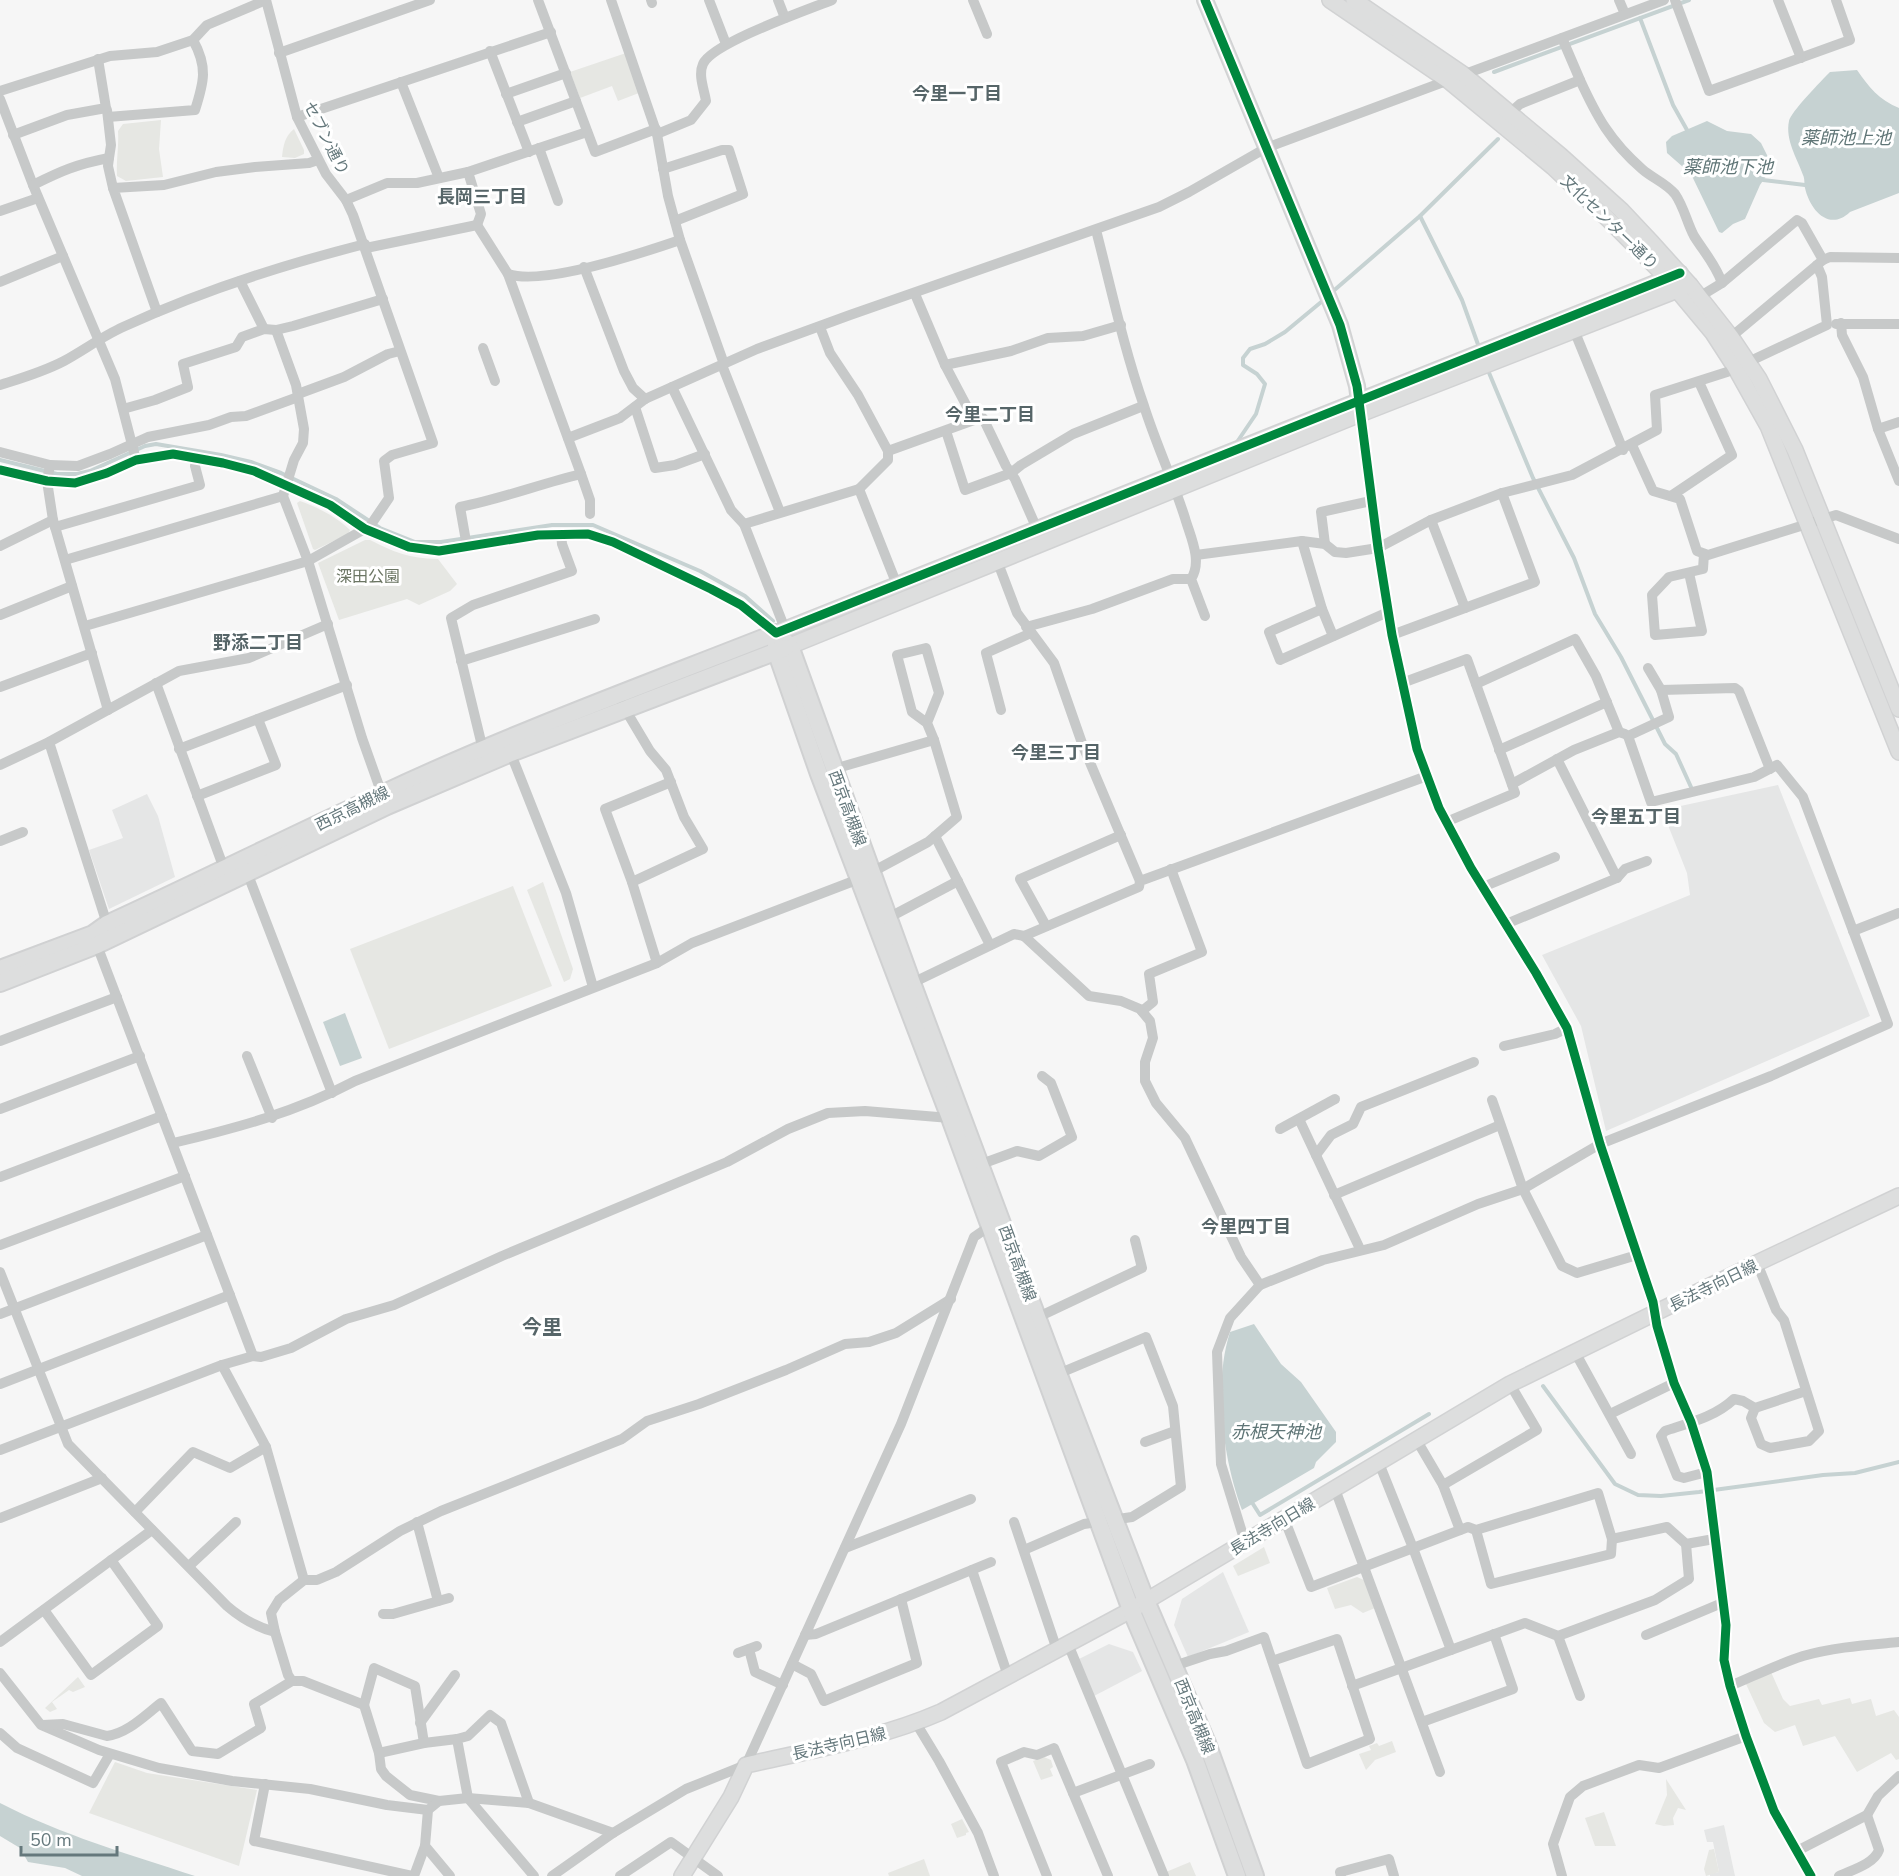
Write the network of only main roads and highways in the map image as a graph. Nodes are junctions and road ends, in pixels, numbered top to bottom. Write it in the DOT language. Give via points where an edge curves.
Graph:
graph roads {
  1 [pos="783,649"];
  2 [pos="621,702"];
  3 [pos="865,875"];
  4 [pos="227,876"];
  5 [pos="99,934"];
  6 [pos="0,969"];
  7 [pos="0,983"];
  8 [pos="906,987"];
  9 [pos="974,1167"];
  10 [pos="1032,1321"];
  11 [pos="1107,1521"];
  12 [pos="1245,1872"];
  1 -- 2 [label="main road, 西京高槻線"];
  1 -- 2 [label="main road, 西京高槻線" via="781,631"];
  1 -- 3 [label="main road, 西京高槻線" via="834,769"];
  1 -- 3 [label="main road, 西京高槻線" via="819,774"];
  2 -- 4 [label="main road, 西京高槻線" via="384,800"];
  3 -- 8 [label="main road, 西京高槻線"];
  3 -- 8 [label="main road, 西京高槻線" via="888,918"];
  4 -- 5 [label="main road, 西京高槻線"];
  4 -- 5 [label="main road, 西京高槻線"];
  5 -- 6 [label="main road, 西京高槻線"];
  5 -- 7 [label="main road, 西京高槻線"];
  8 -- 9 [label="main road, 西京高槻線"];
  8 -- 9 [label="main road, 西京高槻線" via="950,1118"];
  9 -- 10 [label="main road, 西京高槻線"];
  9 -- 10 [label="main road, 西京高槻線" via="990,1226"];
  10 -- 11 [label="main road, 西京高槻線"];
  11 -- 12 [label="main road, 西京高槻線" via="1131,1610"];
  11 -- 12 [label="main road, 西京高槻線" via="1207,1743"];
}
